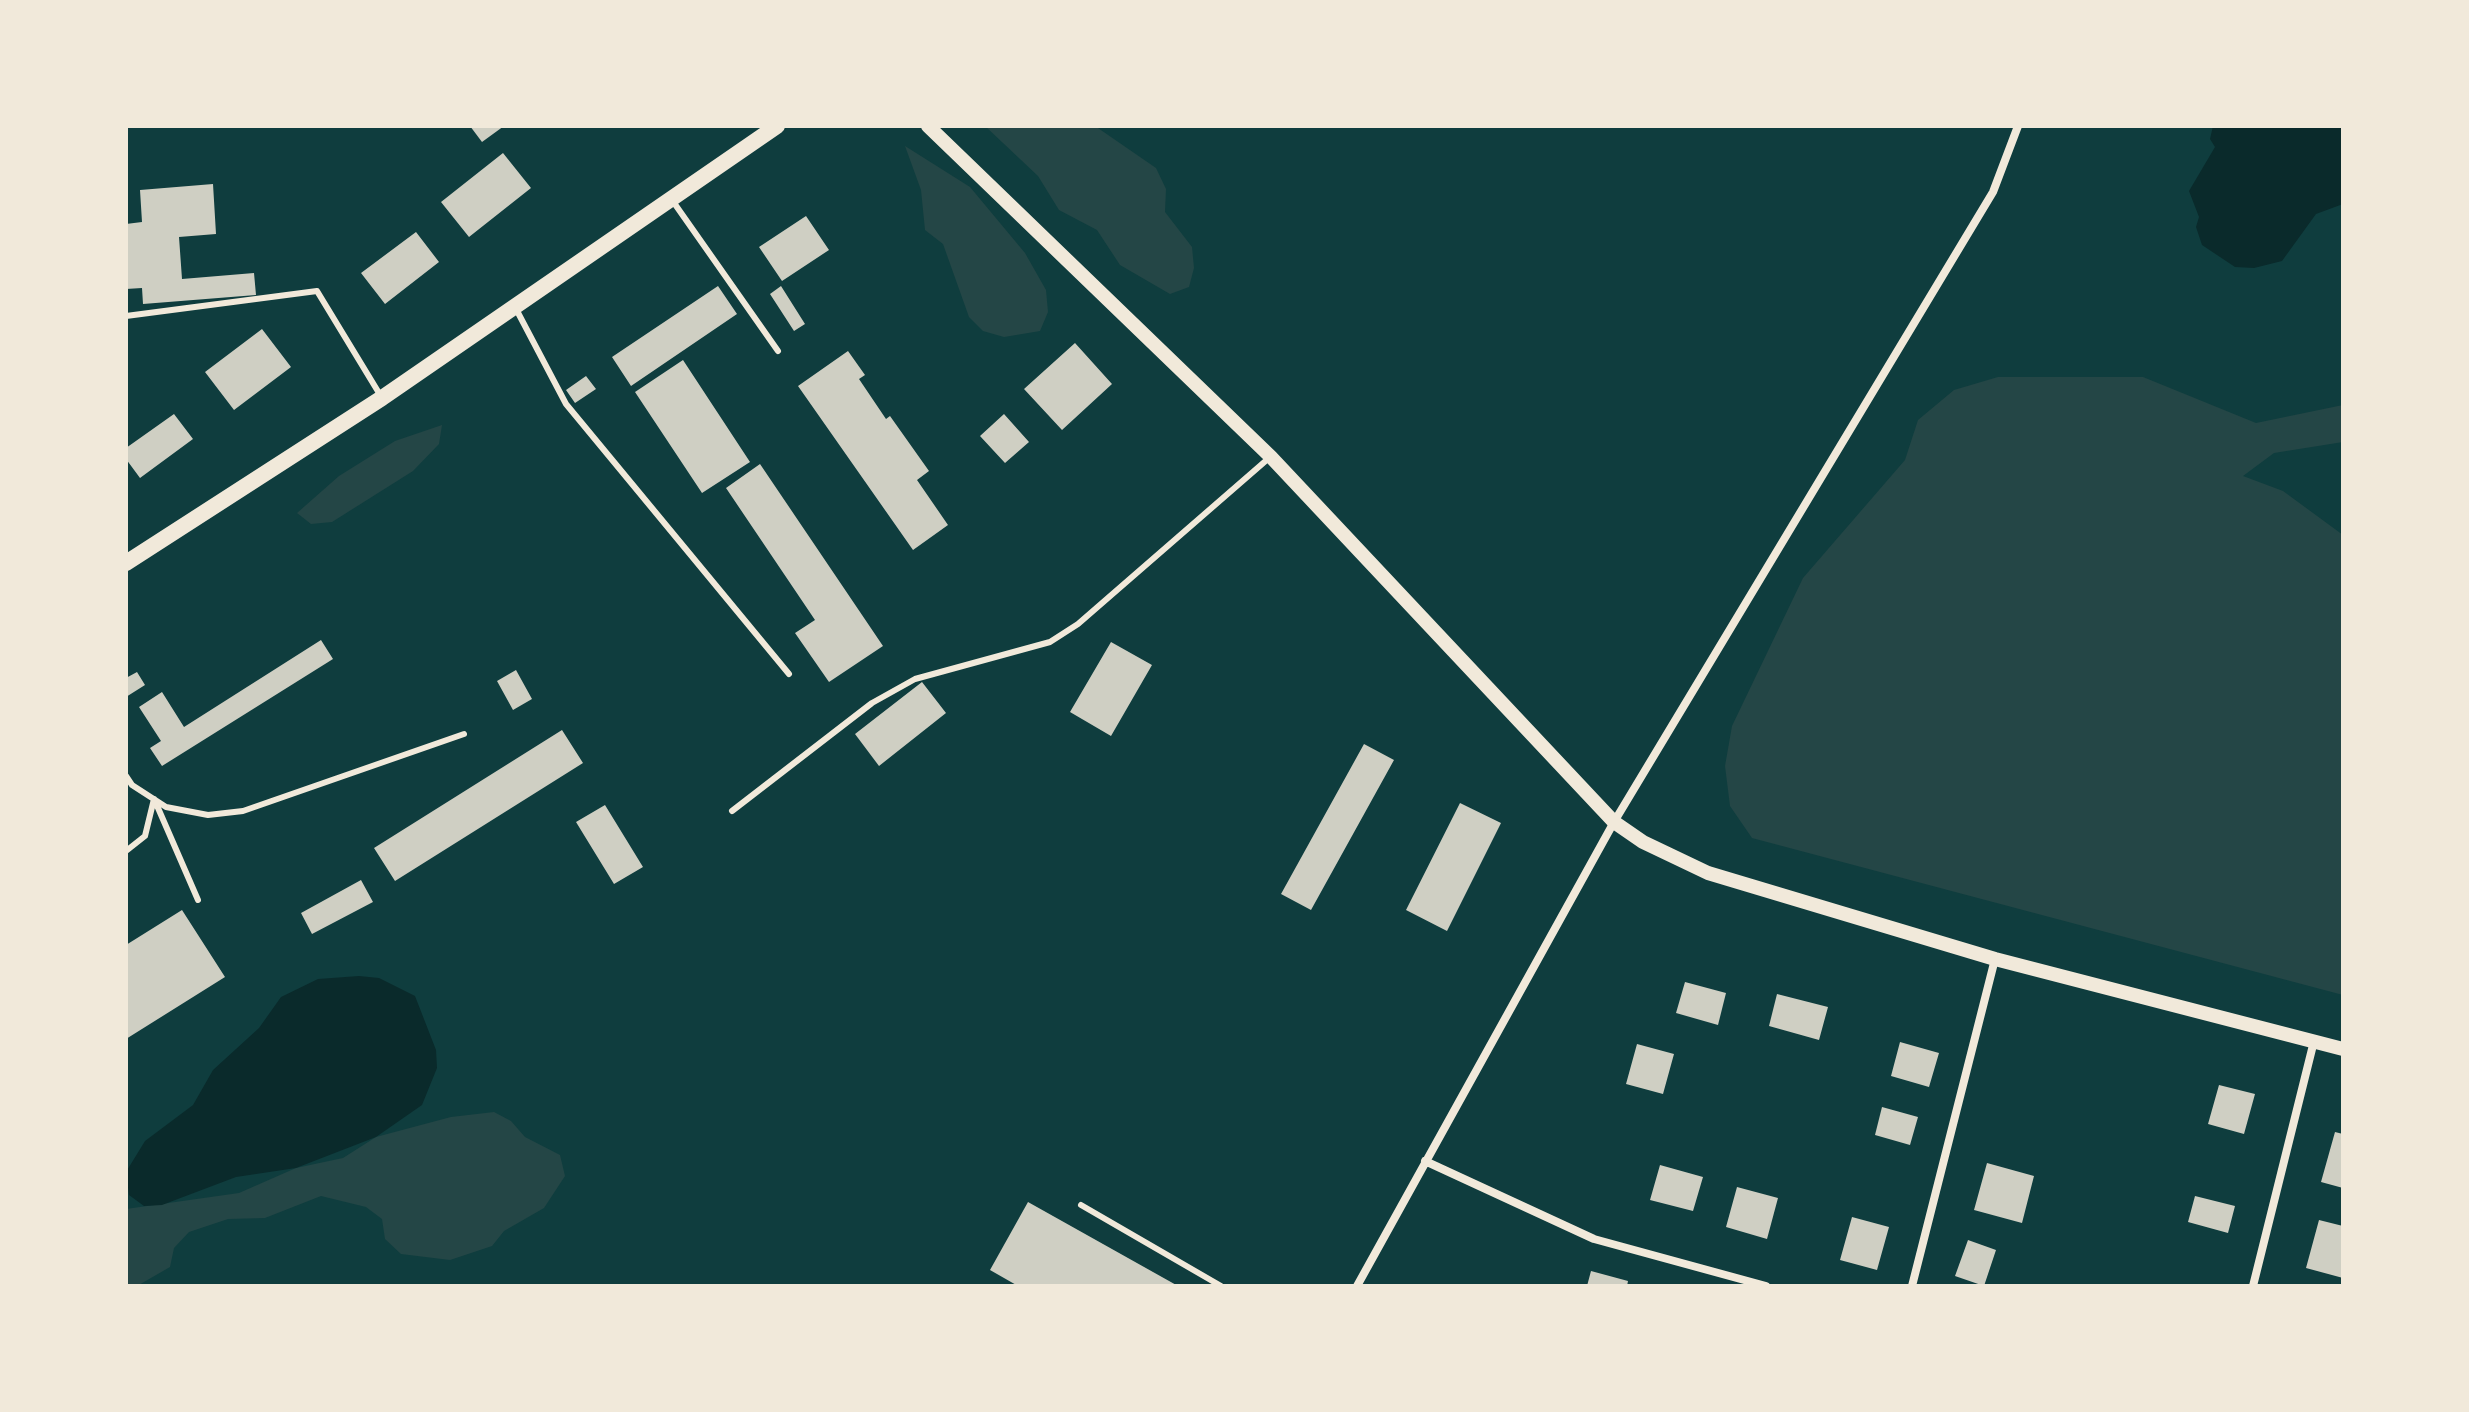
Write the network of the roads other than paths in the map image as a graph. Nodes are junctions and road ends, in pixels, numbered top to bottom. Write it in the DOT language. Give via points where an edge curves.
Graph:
graph roads {
  1 [pos="777,126"];
  2 [pos="928,126"];
  3 [pos="2018,126"];
  4 [pos="671,199"];
  5 [pos="514,306"];
  6 [pos="126,316"];
  7 [pos="778,351"];
  8 [pos="382,398"];
  9 [pos="1271,457"];
  10 [pos="126,563"];
  11 [pos="789,674"];
  12 [pos="464,734"];
  13 [pos="126,776"];
  14 [pos="154,799"];
  15 [pos="732,811"];
  16 [pos="1614,822"];
  17 [pos="126,851"];
  18 [pos="198,900"];
  19 [pos="1995,959"];
  20 [pos="2314,1041"];
  21 [pos="2343,1049"];
  22 [pos="1425,1161"];
  23 [pos="1081,1205"];
  24 [pos="1221,1286"];
  25 [pos="1357,1286"];
  26 [pos="1766,1286"];
  27 [pos="1912,1286"];
  28 [pos="2253,1286"];
  1 -- 4 [label="main road"];
  2 -- 9 [label="street"];
  3 -- 16 [label="street" via="1993,192"];
  4 -- 5 [label="main road"];
  4 -- 7 [label="lane"];
  5 -- 8 [label="main road"];
  5 -- 11 [label="lane" via="566,404"];
  6 -- 8 [label="lane" via="317,291"];
  8 -- 10 [label="main road"];
  9 -- 15 [label="lane" via="1078,624 1050,642 915,679 872,703"];
  9 -- 16 [label="street"];
  12 -- 14 [label="lane" via="243,811 208,815 166,807"];
  13 -- 14 [label="lane"];
  14 -- 17 [label="lane" via="145,836"];
  14 -- 18 [label="lane"];
  16 -- 19 [label="street" via="1708,873"];
  16 -- 22 [label="street"];
  19 -- 20 [label="street"];
  19 -- 27 [label="street"];
  20 -- 21 [label="street"];
  20 -- 28 [label="street"];
  22 -- 25 [label="street"];
  22 -- 26 [label="street" via="1594,1239"];
  23 -- 24 [label="lane"];
}
